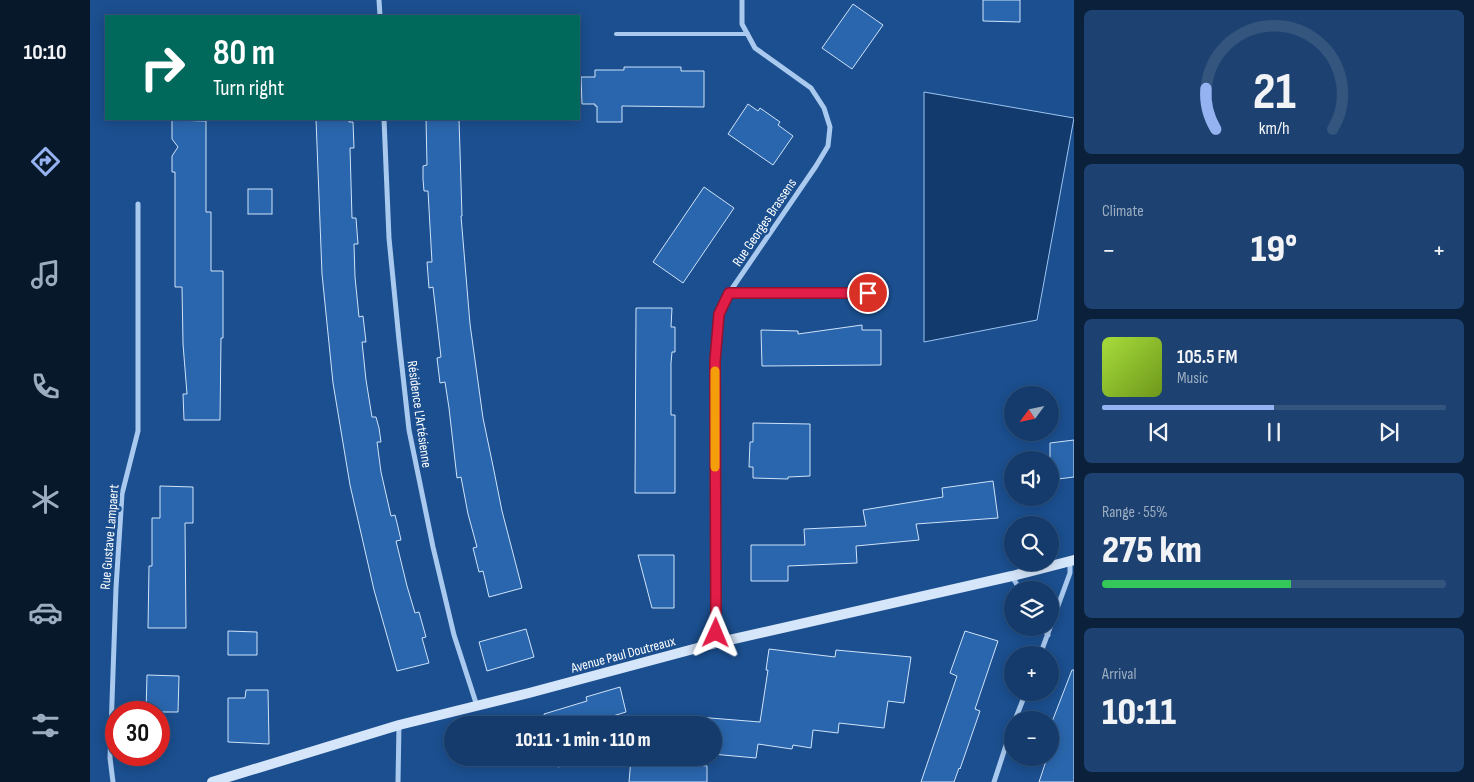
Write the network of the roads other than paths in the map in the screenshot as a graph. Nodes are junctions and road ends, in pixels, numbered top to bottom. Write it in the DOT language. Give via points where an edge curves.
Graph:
graph roads {
  1 [pos="379,0"];
  2 [pos="742,0"];
  3 [pos="380,15"];
  4 [pos="616,34"];
  5 [pos="748,34"];
  6 [pos="384,120"];
  7 [pos="138,204"];
  8 [pos="729,293"];
  9 [pos="868,293"];
  10 [pos="1072,561"];
  11 [pos="1012,576"];
  12 [pos="1015,581"];
  13 [pos="1059,604"];
  14 [pos="716,643"];
  15 [pos="477,706"];
  16 [pos="399,725"];
  17 [pos="1004,751"];
  18 [pos="113,782"];
  19 [pos="212,782"];
  20 [pos="398,782"];
  21 [pos="994,782"];
  1 -- 3 [label="street"];
  2 -- 5 [label="street, Rue Georges Brassens" via="742,24"];
  4 -- 5 [label="lane"];
  5 -- 8 [label="street, Rue Georges Brassens" via="755,48 811,88 824,108 830,127 828,146 816,166"];
  6 -- 15 [label="street, Résidence L'Artésienne" via="389,238 409,430 454,635"];
  7 -- 18 [label="street, Rue Gustave Lampaert" via="138,431 122,494 110,758"];
  8 -- 9 [label="lane"];
  8 -- 14 [label="street, Rue Georges Brassens" via="719,314 715,361"];
  10 -- 11 [label="street, Avenue Paul Doutreaux"];
  10 -- 13 [label="street"];
  11 -- 12 [label="street"];
  11 -- 14 [label="street, Avenue Paul Doutreaux"];
  14 -- 15 [label="street, Avenue Paul Doutreaux"];
  15 -- 16 [label="street, Avenue Paul Doutreaux"];
  16 -- 19 [label="street, Avenue Paul Doutreaux"];
  16 -- 20 [label="street"];
  17 -- 21 [label="street"];
}
